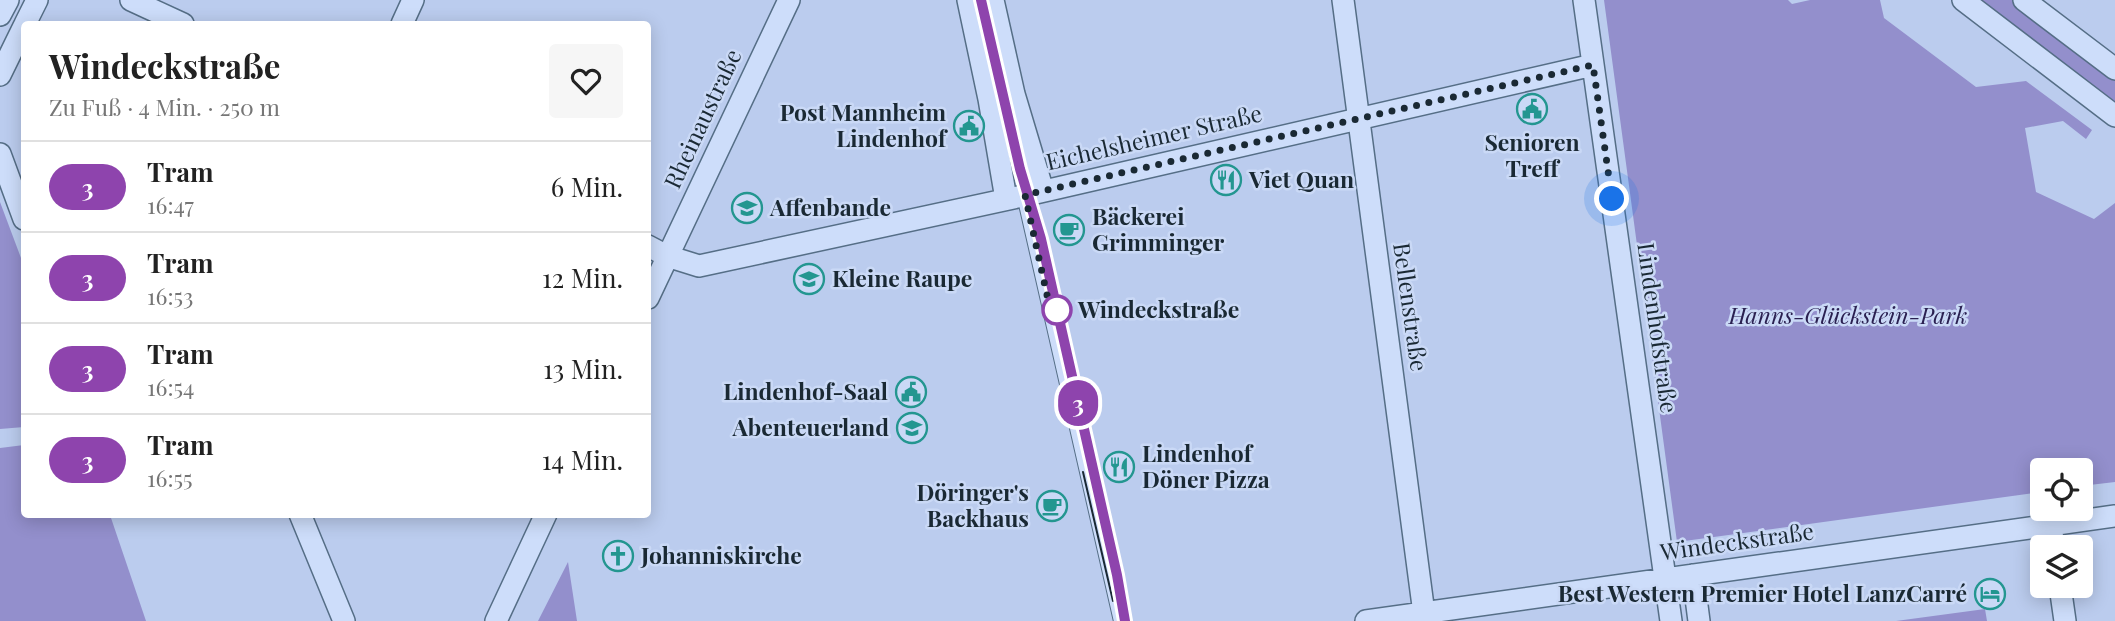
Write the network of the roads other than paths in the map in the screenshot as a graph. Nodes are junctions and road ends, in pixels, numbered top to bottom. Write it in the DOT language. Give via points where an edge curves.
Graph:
graph roads {
  1 [pos="8,0"];
  2 [pos="37,0"];
  3 [pos="131,0"];
  4 [pos="414,0"];
  5 [pos="789,0"];
  6 [pos="968,0"];
  7 [pos="993,0"];
  8 [pos="1343,0"];
  9 [pos="1584,0"];
  10 [pos="1963,0"];
  11 [pos="2024,0"];
  12 [pos="0,15"];
  13 [pos="27,21"];
  14 [pos="176,21"];
  15 [pos="404,21"];
  16 [pos="21,33"];
  17 [pos="1593,65"];
  18 [pos="2115,69"];
  19 [pos="0,75"];
  20 [pos="2115,116"];
  21 [pos="1359,118"];
  22 [pos="0,155"];
  23 [pos="1025,195"];
  24 [pos="21,211"];
  25 [pos="651,248"];
  26 [pos="667,256"];
  27 [pos="651,291"];
  28 [pos="2115,516"];
  29 [pos="302,518"];
  30 [pos="544,518"];
  31 [pos="2051,525"];
  32 [pos="2052,535"];
  33 [pos="1693,575"];
  34 [pos="1665,579"];
  35 [pos="2062,598"];
  36 [pos="1425,617"];
  37 [pos="344,621"];
  38 [pos="496,621"];
  39 [pos="1122,621"];
  40 [pos="1366,621"];
  41 [pos="1671,621"];
  42 [pos="1699,621"];
  43 [pos="2065,621"];
  1 -- 12 [label="street"];
  2 -- 13 [label="street"];
  3 -- 14 [label="street"];
  4 -- 15 [label="street"];
  5 -- 26 [label="street, Rheinaustraße"];
  6 -- 23 [label="street" via="989,99"];
  7 -- 23 [label="street" via="1014,94"];
  8 -- 21 [label="street, Bellenstraße"];
  9 -- 17 [label="street, Lindenhofstraße"];
  10 -- 20 [label="street"];
  11 -- 18 [label="street"];
  16 -- 19 [label="street"];
  17 -- 21 [label="street, Eichelsheimer Straße"];
  17 -- 34 [label="street, Lindenhofstraße"];
  21 -- 23 [label="street, Eichelsheimer Straße"];
  21 -- 36 [label="street, Bellenstraße"];
  22 -- 24 [label="street"];
  23 -- 26 [label="street, Eichelsheimer Straße" via="699,266"];
  23 -- 39 [label="street"];
  25 -- 26 [label="street, Eichelsheimer Straße"];
  26 -- 27 [label="street, Rheinaustraße"];
  28 -- 31 [label="street, Windeckstraße"];
  29 -- 37 [label="street"];
  30 -- 38 [label="street"];
  31 -- 32 [label="street"];
  31 -- 33 [label="street, Windeckstraße"];
  33 -- 34 [label="street, Windeckstraße"];
  33 -- 42 [label="street"];
  34 -- 36 [label="street, Windeckstraße"];
  34 -- 41 [label="street, Lindenhofstraße"];
  35 -- 43 [label="street"];
  36 -- 40 [label="street, Windeckstraße"];
}
